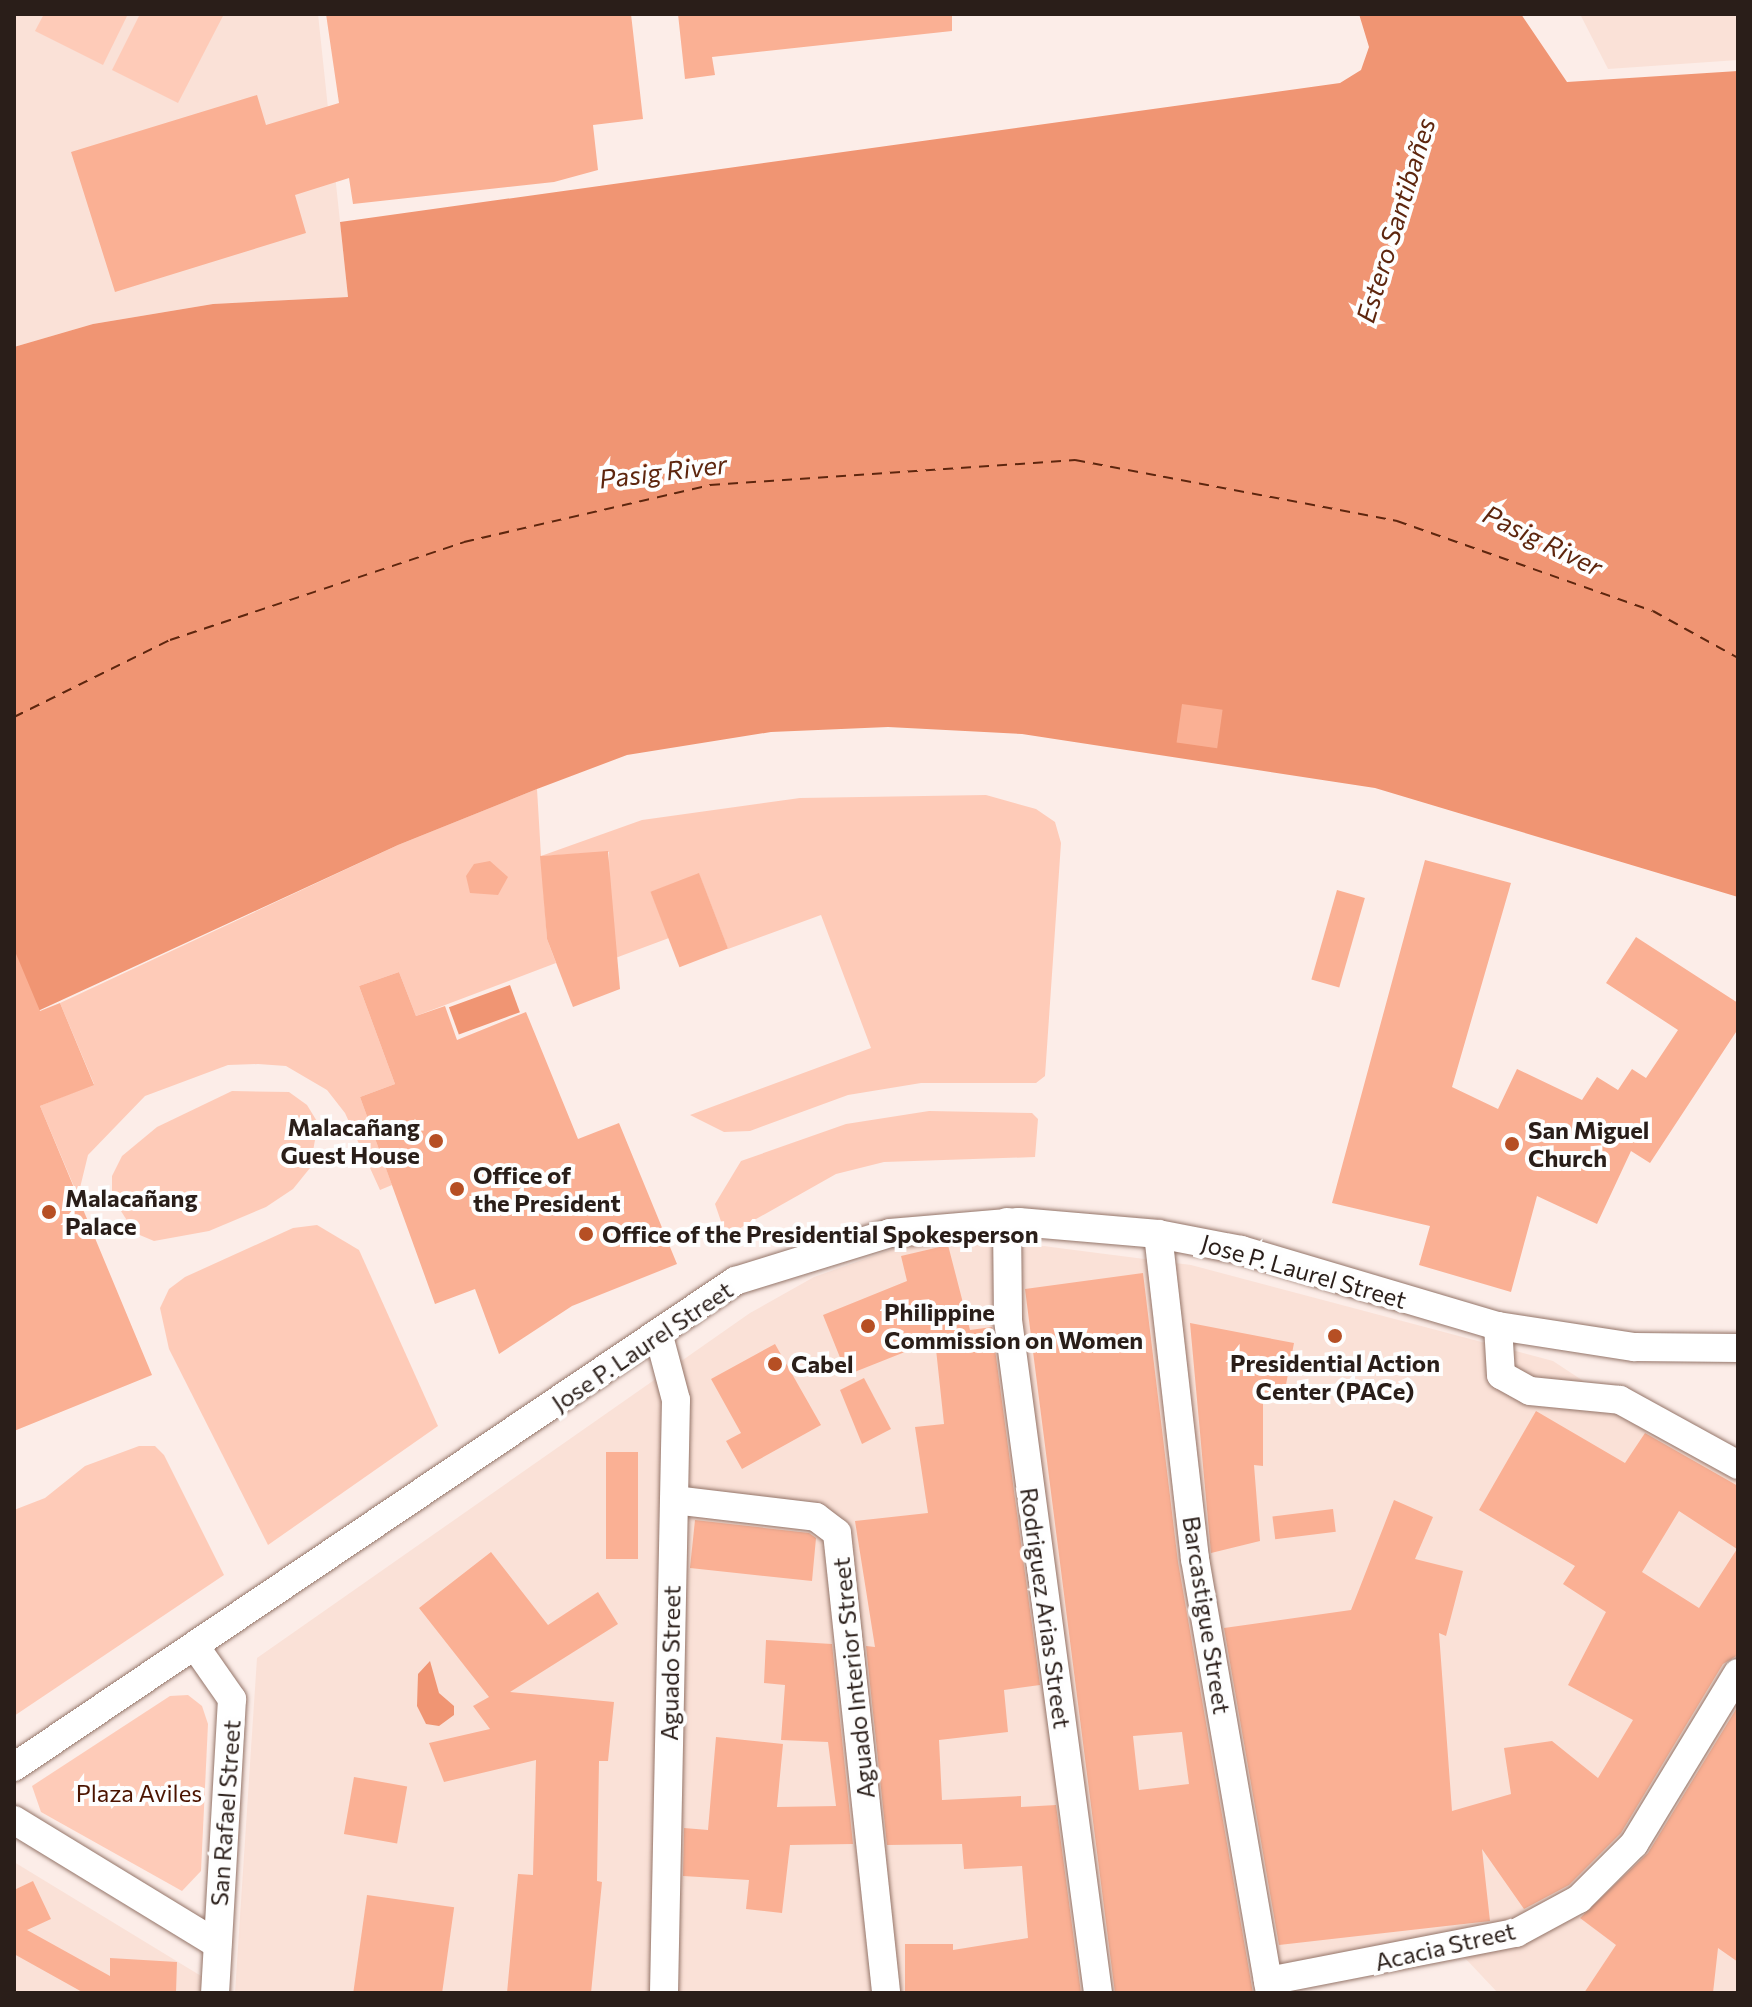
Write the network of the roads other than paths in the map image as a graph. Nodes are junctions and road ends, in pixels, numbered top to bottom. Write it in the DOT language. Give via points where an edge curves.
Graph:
graph roads {
  1 [pos="1007,1222"];
  2 [pos="1158,1234"];
  3 [pos="1498,1326"];
  4 [pos="659,1336"];
  5 [pos="1738,1348"];
  6 [pos="1738,1465"];
  7 [pos="674,1500"];
  8 [pos="195,1646"];
  9 [pos="1738,1673"];
  10 [pos="14,1767"];
  11 [pos="14,1820"];
  12 [pos="217,1944"];
  13 [pos="1269,1987"];
  14 [pos="215,1993"];
  15 [pos="664,1993"];
  16 [pos="886,1993"];
  17 [pos="1098,1993"];
  1 -- 2 [label="street, Jose P. Laurel Street"];
  1 -- 4 [label="street, Jose P. Laurel Street" via="890,1233 735,1281"];
  1 -- 17 [label="street, Rodriguez Arias Street" via="1008,1320"];
  2 -- 3 [label="street, Jose P. Laurel Street" via="1241,1250"];
  2 -- 13 [label="street, Barcastigue Street" via="1195,1559"];
  3 -- 5 [label="street, Jose P. Laurel Street" via="1634,1347"];
  3 -- 6 [label="street" via="1501,1375 1530,1391 1620,1400"];
  4 -- 7 [label="street, Aguado Street" via="676,1400"];
  4 -- 8 [label="street, Jose P. Laurel Street"];
  7 -- 15 [label="street, Aguado Street"];
  7 -- 16 [label="street, Aguado Interior Street" via="816,1517 837,1533"];
  8 -- 10 [label="street, Jose P. Laurel Street"];
  8 -- 12 [label="street, San Rafael Street" via="232,1699"];
  9 -- 13 [label="street, Acacia Street" via="1634,1844 1579,1899 1516,1933"];
  11 -- 12 [label="street, San Rafael Street"];
  12 -- 14 [label="street, San Rafael Street"];
}
